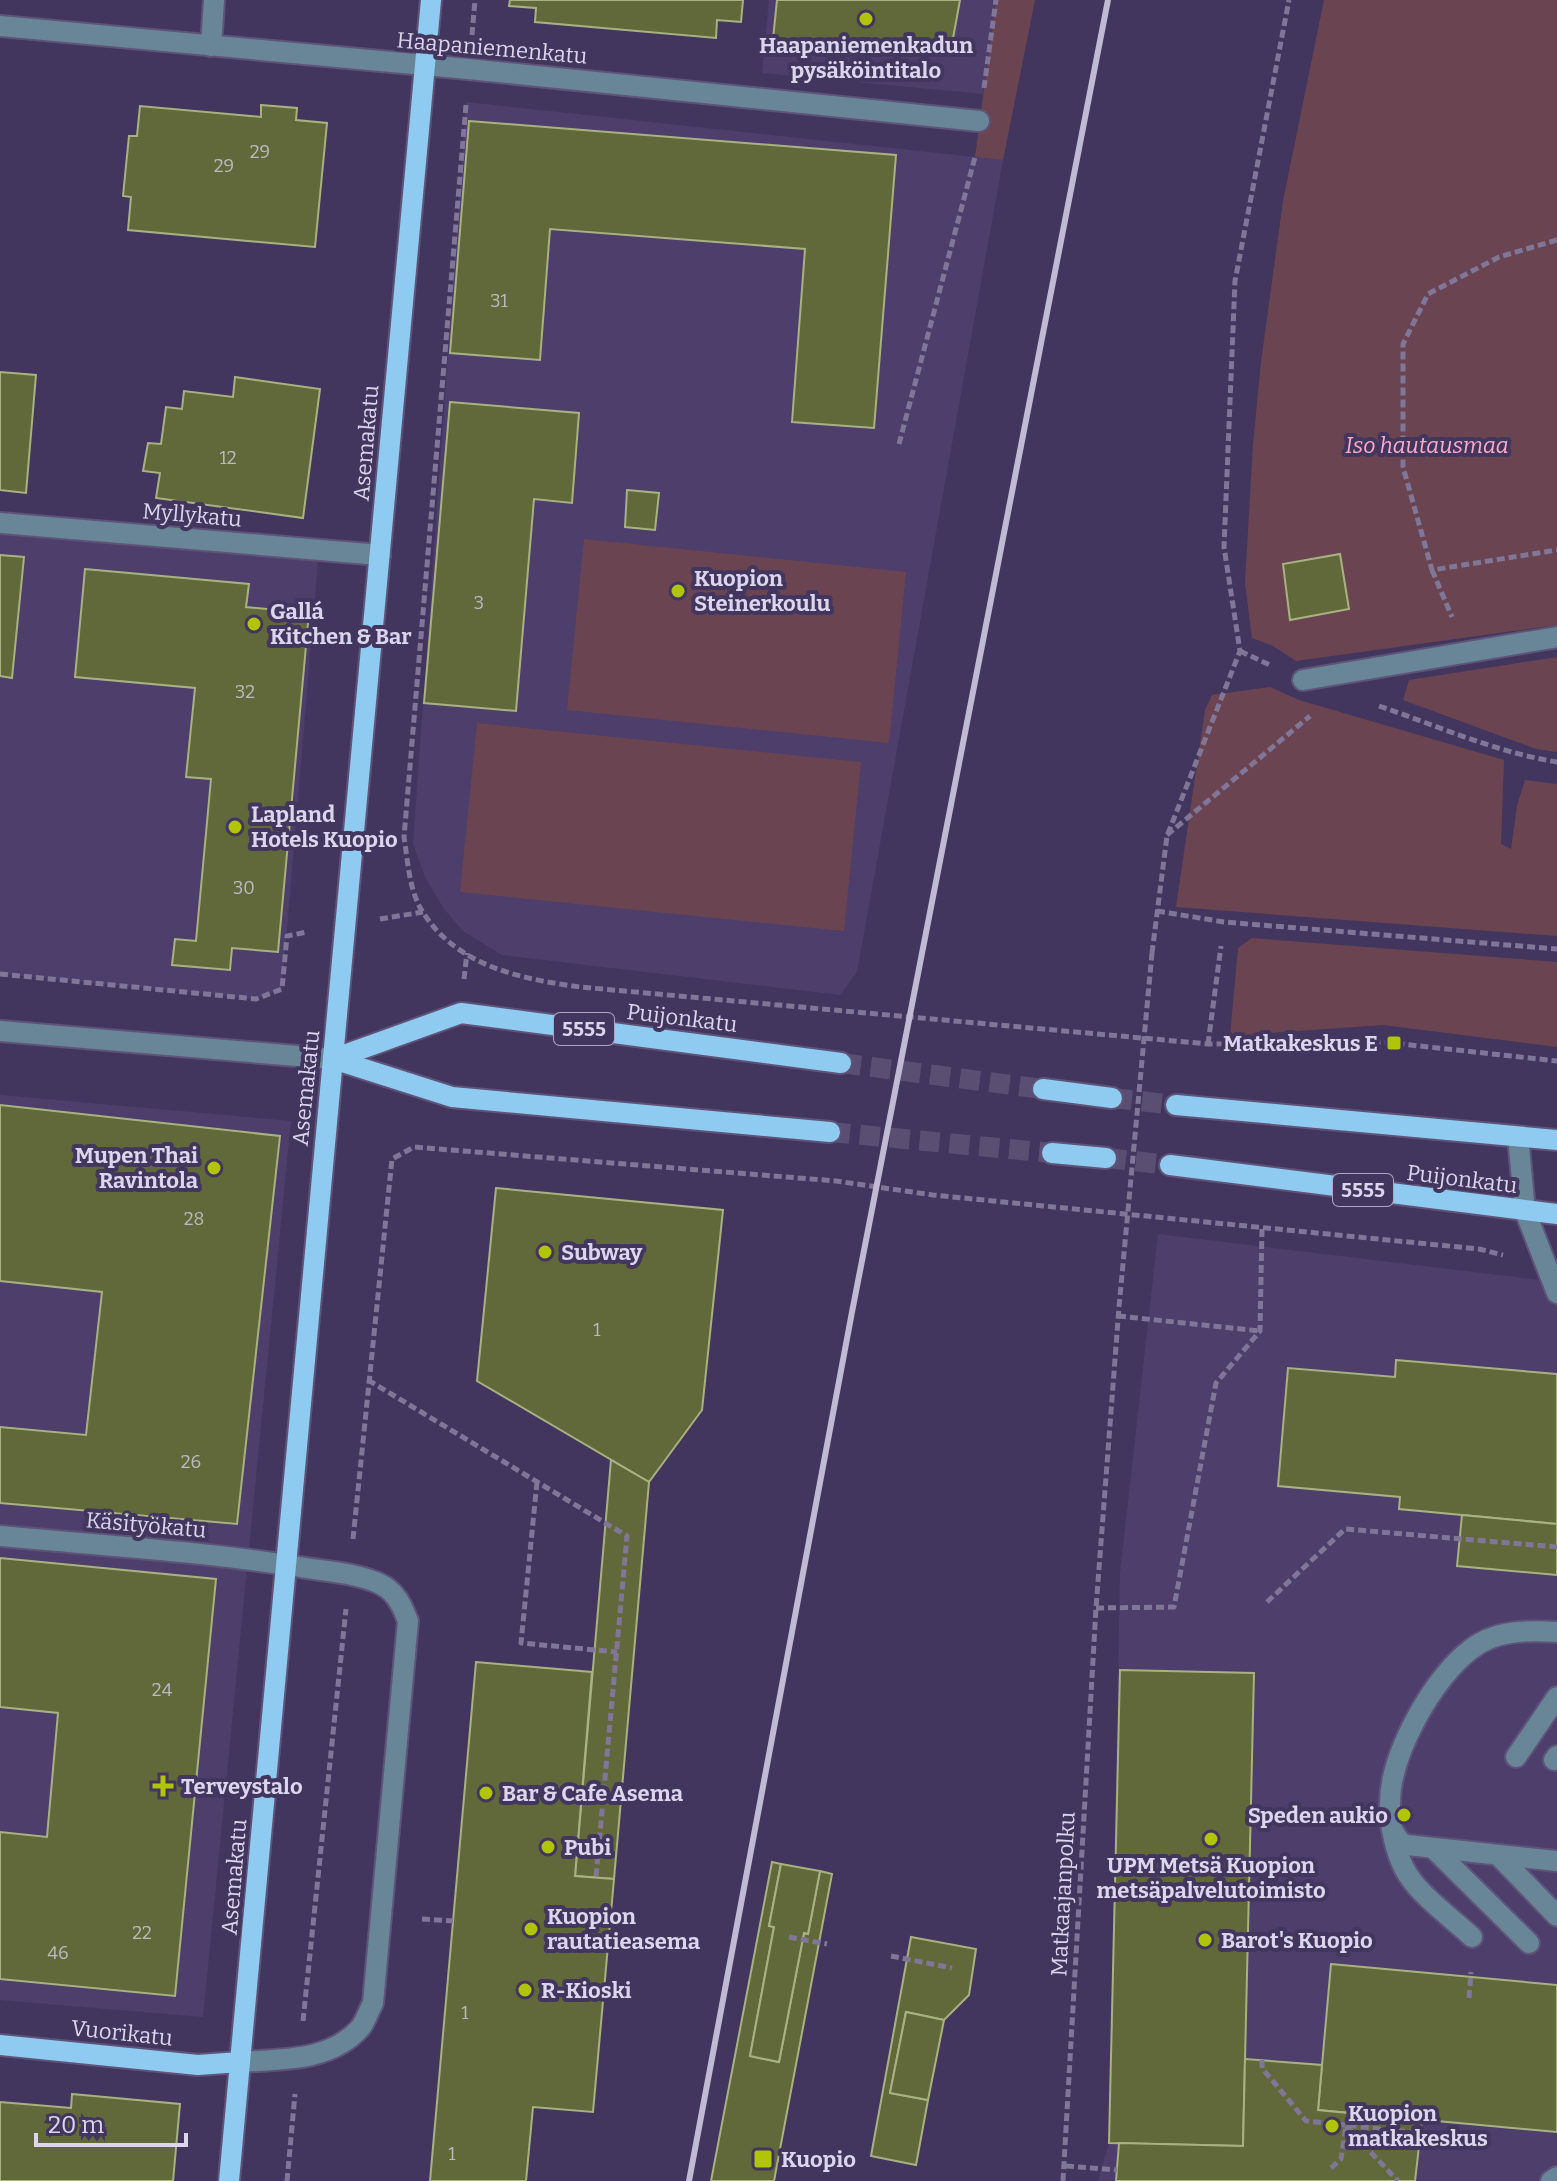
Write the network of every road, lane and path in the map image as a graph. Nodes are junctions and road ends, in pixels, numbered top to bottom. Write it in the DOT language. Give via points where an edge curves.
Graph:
graph roads {
  1 [pos="214,0"];
  2 [pos="431,0"];
  3 [pos="475,0"];
  4 [pos="996,0"];
  5 [pos="1289,0"];
  6 [pos="0,26"];
  7 [pos="211,46"];
  8 [pos="425,66"];
  9 [pos="468,69"];
  10 [pos="979,121"];
  11 [pos="975,157"];
  12 [pos="1557,240"];
  13 [pos="899,444"];
  14 [pos="0,523"];
  15 [pos="1557,550"];
  16 [pos="380,555"];
  17 [pos="1432,570"];
  18 [pos="1557,637"];
  19 [pos="1466,651"];
  20 [pos="1303,680"];
  21 [pos="1365,701"];
  22 [pos="1314,712"];
  23 [pos="1557,762"];
  24 [pos="1167,836"];
  25 [pos="1157,911"];
  26 [pos="287,936"];
  27 [pos="1221,946"];
  28 [pos="1557,949"];
  29 [pos="0,974"];
  30 [pos="0,1031"];
  31 [pos="1208,1044"];
  32 [pos="333,1059"];
  33 [pos="1557,1061"];
  34 [pos="841,1063"];
  35 [pos="1043,1089"];
  36 [pos="1112,1098"];
  37 [pos="1176,1105"];
  38 [pos="830,1132"];
  39 [pos="1518,1137"];
  40 [pos="1557,1140"];
  41 [pos="1052,1153"];
  42 [pos="1106,1158"];
  43 [pos="1170,1165"];
  44 [pos="1525,1211"];
  45 [pos="1557,1214"];
  46 [pos="1262,1228"];
  47 [pos="1547,1264"];
  48 [pos="1557,1293"];
  49 [pos="1118,1316"];
  50 [pos="1260,1331"];
  51 [pos="368,1380"];
  52 [pos="537,1482"];
  53 [pos="0,1536"];
  54 [pos="1557,1547"];
  55 [pos="287,1565"];
  56 [pos="350,1575"];
  57 [pos="1267,1602"];
  58 [pos="1096,1608"];
  59 [pos="1557,1632"];
  60 [pos="617,1652"];
  61 [pos="1557,1697"];
  62 [pos="1516,1757"];
  63 [pos="1393,1831"];
  64 [pos="1433,1848"];
  65 [pos="1498,1855"];
  66 [pos="1557,1861"];
  67 [pos="596,1877"];
  68 [pos="1557,1916"];
  69 [pos="422,1919"];
  70 [pos="453,1921"];
  71 [pos="789,1937"];
  72 [pos="1472,1937"];
  73 [pos="1529,1943"];
  74 [pos="827,1944"];
  75 [pos="891,1956"];
  76 [pos="952,1968"];
  77 [pos="1471,1977"];
  78 [pos="1469,1998"];
  79 [pos="0,2045"];
  80 [pos="299,2058"];
  81 [pos="1262,2060"];
  82 [pos="240,2062"];
  83 [pos="1346,2125"];
  84 [pos="1420,2133"];
  85 [pos="1066,2166"];
  86 [pos="1331,2168"];
  87 [pos="1117,2170"];
  88 [pos="1557,2177"];
  89 [pos="229,2181"];
  90 [pos="287,2181"];
  91 [pos="1063,2181"];
  92 [pos="1398,2181"];
  93 [pos="1551,2181"];
  1 -- 7 [label="street"];
  2 -- 8 [label="main road, Asemakatu"];
  3 -- 9 [label="path"];
  4 -- 10 [label="path"];
  5 -- 24 [label="path, Matkaajanpolku" via="1235,281 1224,547 1240,651"];
  6 -- 7 [label="street, Haapaniemenkatu"];
  7 -- 8 [label="street, Haapaniemenkatu"];
  8 -- 9 [label="street, Haapaniemenkatu"];
  8 -- 16 [label="main road, Asemakatu"];
  9 -- 10 [label="street, Haapaniemenkatu"];
  9 -- 31 [label="path" via="404,837 410,879 423,912 447,940 496,970 528,980"];
  11 -- 13 [label="path"];
  12 -- 17 [label="path" via="1499,257 1428,294 1403,344 1403,467"];
  14 -- 16 [label="street, Myllykatu"];
  15 -- 17 [label="path"];
  16 -- 32 [label="main road, Asemakatu"];
  17 -- 19 [label="path"];
  18 -- 19 [label="street"];
  19 -- 20 [label="street"];
  21 -- 23 [label="path" via="1479,743"];
  22 -- 24 [label="path"];
  24 -- 25 [label="path, Matkaajanpolku"];
  25 -- 28 [label="path" via="1224,922"];
  25 -- 49 [label="path, Matkaajanpolku, bridge"];
  26 -- 29 [label="path" via="282,989 256,999"];
  27 -- 31 [label="path"];
  30 -- 32 [label="street, Puijonkatu / 5555"];
  31 -- 33 [label="path" via="1383,1042"];
  32 -- 34 [label="main road, Puijonkatu / 5555" via="461,1013"];
  32 -- 38 [label="main road, Puijonkatu / 5555" via="452,1097"];
  32 -- 55 [label="main road, Asemakatu"];
  35 -- 36 [label="main road"];
  37 -- 39 [label="main road, Puijonkatu"];
  39 -- 40 [label="main road, Puijonkatu"];
  39 -- 44 [label="street"];
  41 -- 42 [label="main road"];
  43 -- 44 [label="main road, Puijonkatu / 5555"];
  44 -- 45 [label="main road, Puijonkatu / 5555"];
  44 -- 47 [label="street"];
  46 -- 47 [label="path" via="1479,1249"];
  46 -- 50 [label="path"];
  46 -- 51 [label="path" via="836,1181 414,1147 392,1159"];
  47 -- 48 [label="street"];
  49 -- 50 [label="path"];
  49 -- 58 [label="path, Matkaajanpolku"];
  50 -- 58 [label="path" via="1216,1383 1174,1607"];
  51 -- 52 [label="path"];
  51 -- 56 [label="path"];
  52 -- 60 [label="path" via="627,1536"];
  52 -- 60 [label="path" via="521,1643"];
  53 -- 55 [label="street, Käsityökatu"];
  54 -- 57 [label="path" via="1345,1529"];
  55 -- 56 [label="street, Käsityökatu"];
  55 -- 82 [label="main road, Asemakatu"];
  56 -- 80 [label="path"];
  56 -- 80 [label="street, Käsityökatu" via="394,1593 408,1621 373,2003 362,2026 339,2044"];
  58 -- 85 [label="path, Matkaajanpolku"];
  59 -- 63 [label="street" via="1495,1636 1470,1649 1447,1674 1403,1747 1390,1802"];
  60 -- 67 [label="path"];
  61 -- 62 [label="street"];
  63 -- 64 [label="street" via="1401,1843"];
  63 -- 72 [label="street" via="1404,1868 1416,1885"];
  64 -- 65 [label="street"];
  64 -- 73 [label="street"];
  65 -- 66 [label="street"];
  65 -- 68 [label="street"];
  69 -- 70 [label="path"];
  71 -- 74 [label="path"];
  75 -- 76 [label="path"];
  77 -- 78 [label="path"];
  79 -- 82 [label="main road, Vuorikatu" via="198,2065"];
  80 -- 82 [label="street, Käsityökatu"];
  80 -- 90 [label="path"];
  81 -- 83 [label="path" via="1262,2068 1306,2121"];
  82 -- 89 [label="main road, Asemakatu"];
  83 -- 84 [label="path"];
  83 -- 86 [label="path" via="1341,2159"];
  83 -- 92 [label="path"];
  85 -- 87 [label="path"];
  85 -- 91 [label="path, Matkaajanpolku"];
  88 -- 93 [label="street"];
}
